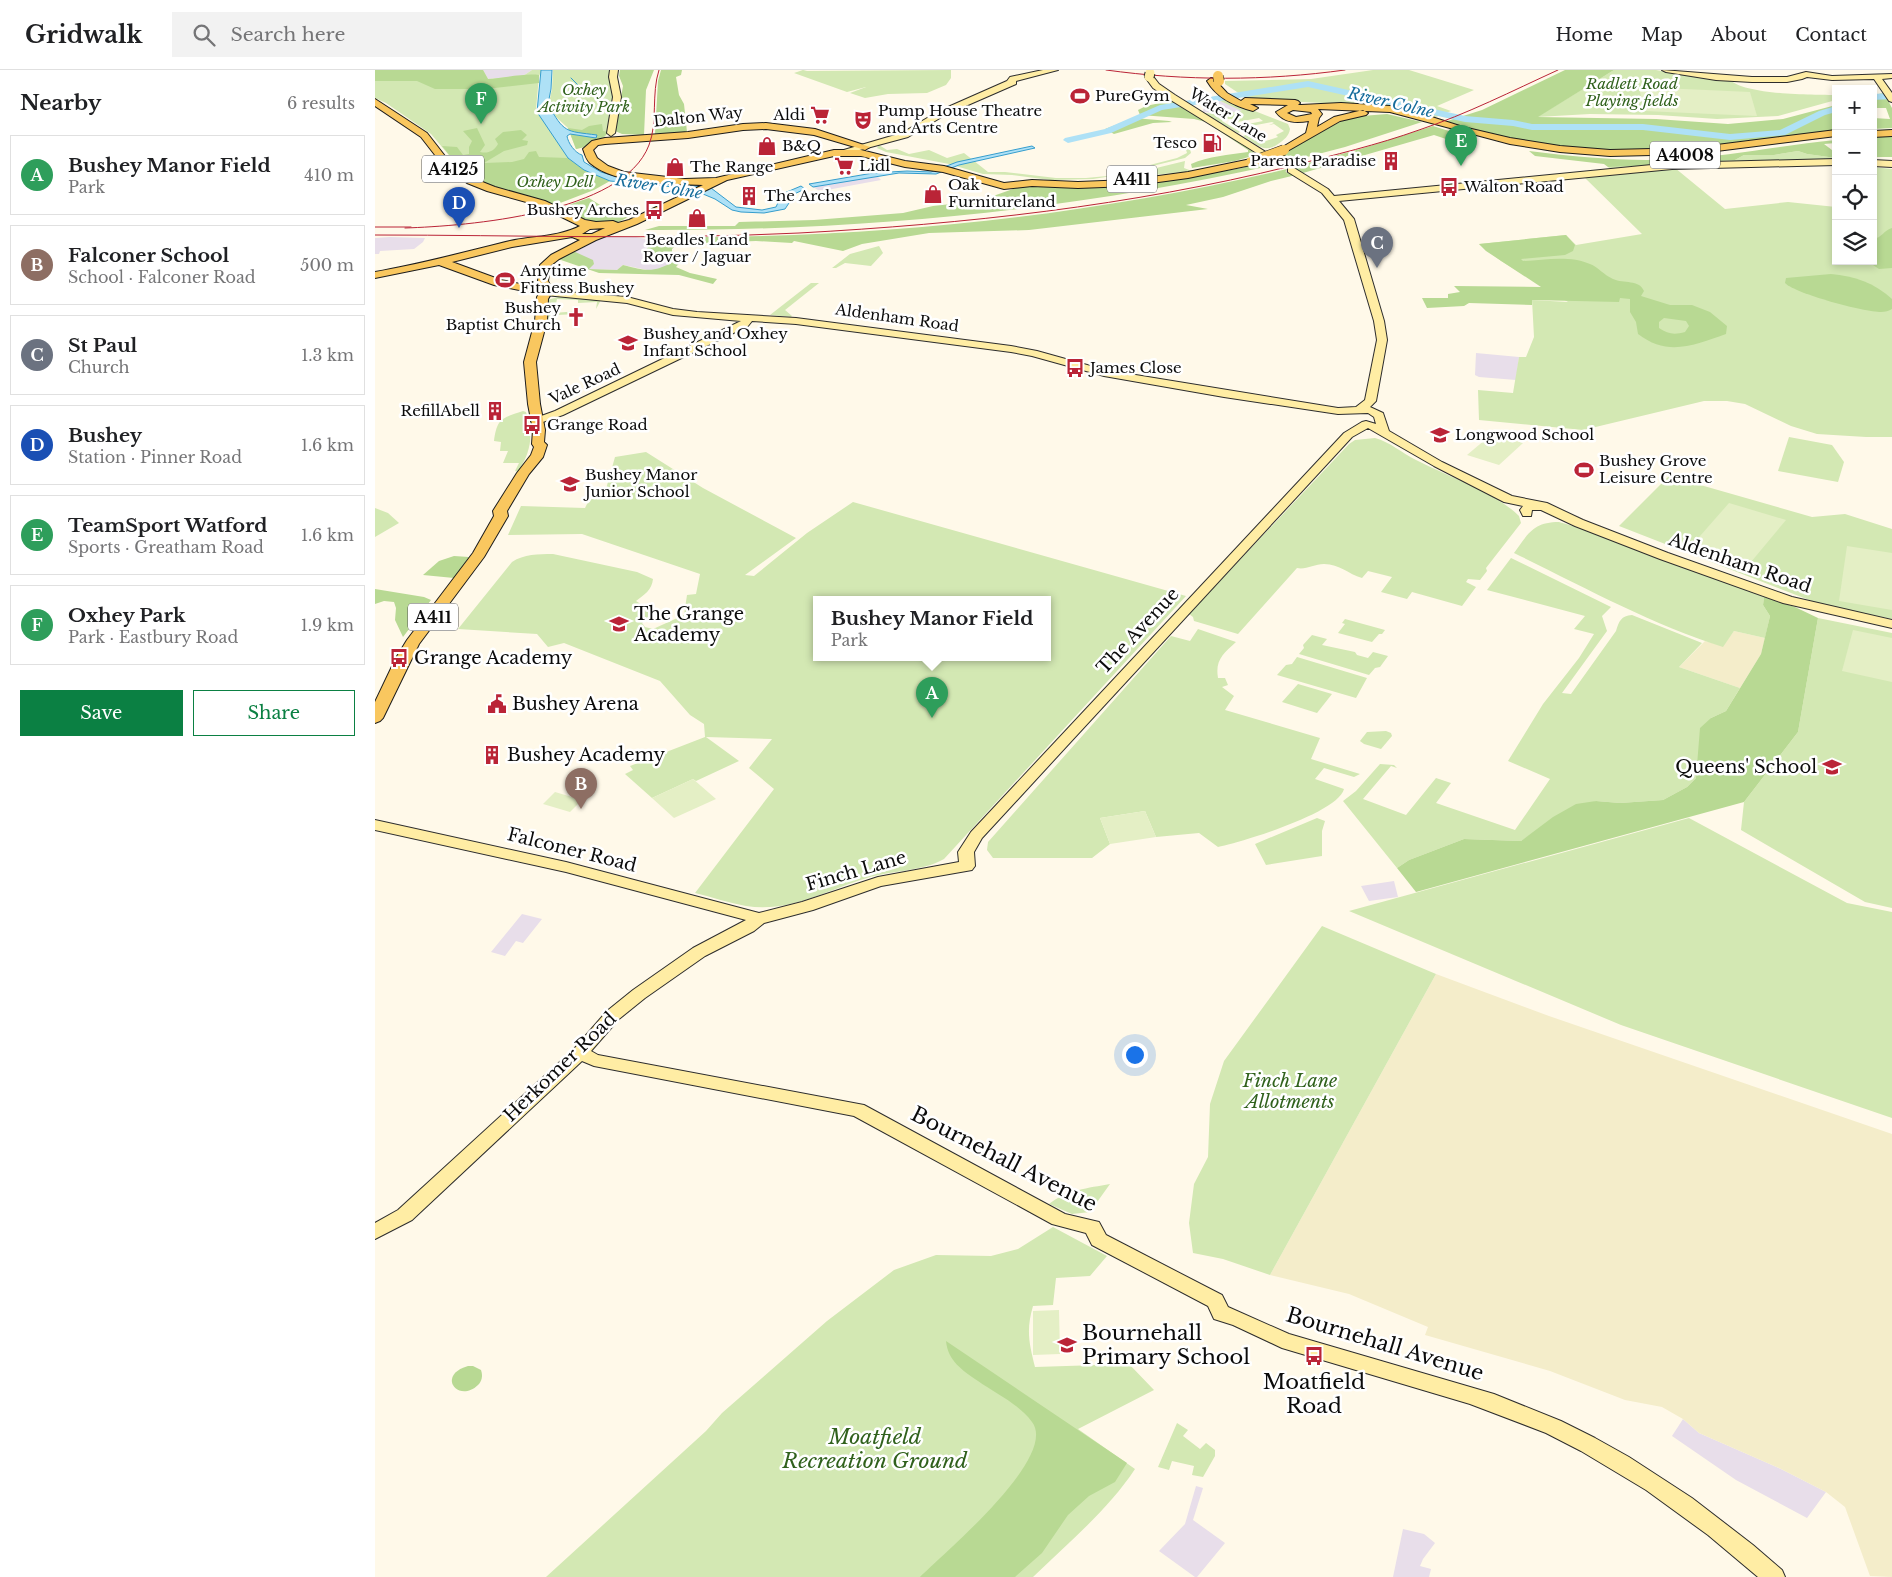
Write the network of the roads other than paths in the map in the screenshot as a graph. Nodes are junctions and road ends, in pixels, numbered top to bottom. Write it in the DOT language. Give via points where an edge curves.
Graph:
graph roads {
  1 [pos="614,70"];
  2 [pos="1054,70"];
  3 [pos="1666,70"];
  4 [pos="1150,73"];
  5 [pos="1803,74"];
  6 [pos="1214,76"];
  7 [pos="1876,76"];
  8 [pos="1892,76"];
  9 [pos="1225,94"];
  10 [pos="1891,97"];
  11 [pos="1245,101"];
  12 [pos="375,102"];
  13 [pos="1333,106"];
  14 [pos="1304,107"];
  15 [pos="1372,111"];
  16 [pos="1276,113"];
  17 [pos="1316,116"];
  18 [pos="1295,119"];
  19 [pos="1892,131"];
  20 [pos="1877,132"];
  21 [pos="611,133"];
  22 [pos="1311,133"];
  23 [pos="1832,133"];
  24 [pos="1297,135"];
  25 [pos="827,136"];
  26 [pos="1832,137"];
  27 [pos="630,138"];
  28 [pos="599,141"];
  29 [pos="852,143"];
  30 [pos="864,147"];
  31 [pos="877,147"];
  32 [pos="1281,149"];
  33 [pos="841,152"];
  34 [pos="826,154"];
  35 [pos="1276,161"];
  36 [pos="1832,162"];
  37 [pos="1877,162"];
  38 [pos="1892,164"];
  39 [pos="939,166"];
  40 [pos="953,169"];
  41 [pos="1291,170"];
  42 [pos="1003,176"];
  43 [pos="1017,181"];
  44 [pos="994,183"];
  45 [pos="705,184"];
  46 [pos="1334,199"];
  47 [pos="602,227"];
  48 [pos="580,228"];
  49 [pos="564,236"];
  50 [pos="594,237"];
  51 [pos="579,245"];
  52 [pos="453,262"];
  53 [pos="375,274"];
  54 [pos="523,288"];
  55 [pos="542,290"];
  56 [pos="750,318"];
  57 [pos="1369,401"];
  58 [pos="537,421"];
  59 [pos="1354,421"];
  60 [pos="1379,421"];
  61 [pos="1393,438"];
  62 [pos="521,480"];
  63 [pos="501,516"];
  64 [pos="1892,624"];
  65 [pos="376,715"];
  66 [pos="375,825"];
  67 [pos="967,866"];
  68 [pos="758,919"];
  69 [pos="580,1053"];
  70 [pos="375,1232"];
  71 [pos="1775,1577"];
  1 -- 21 [label="street" via="617,97"];
  2 -- 31 [label="street" via="1016,81"];
  3 -- 5 [label="street" via="1759,80"];
  4 -- 35 [label="street, Water Lane" via="1157,86"];
  5 -- 7 [label="street" via="1811,78"];
  6 -- 9 [label="main road"];
  7 -- 8 [label="street"];
  7 -- 10 [label="street"];
  9 -- 11 [label="main road"];
  9 -- 16 [label="main road"];
  11 -- 13 [label="main road, A4008"];
  11 -- 16 [label="main road"];
  12 -- 48 [label="main road, A4125" via="424,135 445,162 471,181 491,190 544,204"];
  13 -- 14 [label="main road, A4008"];
  13 -- 23 [label="main road, A4008" via="1399,111 1505,140 1599,152 1679,152"];
  14 -- 16 [label="main road"];
  14 -- 17 [label="main road" via="1314,110"];
  15 -- 17 [label="main road, A4008" via="1339,111"];
  15 -- 22 [label="main road, A411" via="1341,117"];
  15 -- 26 [label="main road, A4008" via="1406,115 1502,143 1604,156 1688,155"];
  16 -- 18 [label="main road"];
  16 -- 24 [label="main road" via="1291,125"];
  17 -- 18 [label="main road"];
  17 -- 22 [label="main road"];
  18 -- 24 [label="main road" via="1301,126"];
  19 -- 20 [label="main road"];
  21 -- 27 [label="street"];
  21 -- 28 [label="street"];
  22 -- 32 [label="main road, A411"];
  24 -- 32 [label="main road, A411"];
  25 -- 27 [label="main road, Dalton Way" via="785,127 759,126"];
  25 -- 29 [label="main road, Dalton Way"];
  25 -- 34 [label="main road" via="839,145"];
  27 -- 28 [label="main road, Dalton Way"];
  28 -- 45 [label="main road" via="588,152 590,159 602,168 619,174"];
  29 -- 30 [label="main road, Dalton Way"];
  29 -- 31 [label="street"];
  30 -- 31 [label="main road, Dalton Way"];
  30 -- 33 [label="street"];
  31 -- 39 [label="main road, Dalton Way"];
  32 -- 43 [label="main road, A411, bridge" via="1211,172 1129,183 1097,185"];
  33 -- 34 [label="main road"];
  33 -- 39 [label="main road" via="861,153 893,162"];
  34 -- 45 [label="main road"];
  36 -- 46 [label="street" via="1681,165"];
  37 -- 38 [label="street"];
  39 -- 40 [label="main road"];
  40 -- 42 [label="main road"];
  40 -- 44 [label="main road"];
  41 -- 46 [label="street"];
  42 -- 43 [label="main road"];
  42 -- 44 [label="main road"];
  43 -- 44 [label="main road" via="1005,186"];
  45 -- 47 [label="main road" via="637,220"];
  46 -- 57 [label="street" via="1349,219 1380,327 1381,352"];
  47 -- 48 [label="main road"];
  47 -- 50 [label="main road"];
  48 -- 49 [label="main road"];
  48 -- 50 [label="main road" via="579,238"];
  49 -- 51 [label="main road" via="577,240"];
  49 -- 52 [label="main road" via="512,244"];
  50 -- 51 [label="main road, A411"];
  51 -- 55 [label="main road, A411" via="545,265"];
  52 -- 53 [label="main road, Aldenham Road"];
  52 -- 54 [label="main road, Aldenham Road" via="479,277"];
  54 -- 55 [label="main road, Aldenham Road"];
  55 -- 56 [label="street, Aldenham Road" via="627,300 673,312"];
  55 -- 58 [label="main road, A411" via="542,318 531,362"];
  56 -- 58 [label="street, Vale Road" via="745,324"];
  56 -- 59 [label="street, Aldenham Road" via="810,322 1011,349 1104,372 1338,411"];
  57 -- 59 [label="street"];
  57 -- 60 [label="street"];
  58 -- 62 [label="main road, A411" via="538,444 541,445"];
  59 -- 60 [label="street, Aldenham Road"];
  59 -- 60 [label="street, The Avenue" via="1367,424"];
  59 -- 61 [label="street" via="1369,434"];
  59 -- 67 [label="street, The Avenue" via="975,834 965,852"];
  60 -- 61 [label="street"];
  61 -- 64 [label="street, Aldenham Road" via="1530,509 1534,517 1547,514 1579,523 1794,602"];
  62 -- 63 [label="main road, A411" via="521,486"];
  63 -- 65 [label="main road, A411" via="479,554 403,658"];
  66 -- 68 [label="street, Falconer Road" via="566,867"];
  67 -- 68 [label="street, Finch Lane" via="878,882"];
  68 -- 69 [label="street, Herkomer Road" via="699,952 639,994 613,1015"];
  69 -- 70 [label="street, Herkomer Road" via="405,1215"];
  69 -- 71 [label="street, Bournehall Avenue" via="594,1060 858,1110 1059,1219 1092,1226 1099,1240 1215,1301 1221,1313 1237,1317 1289,1342 1480,1398 1581,1440 1689,1506"];
}
